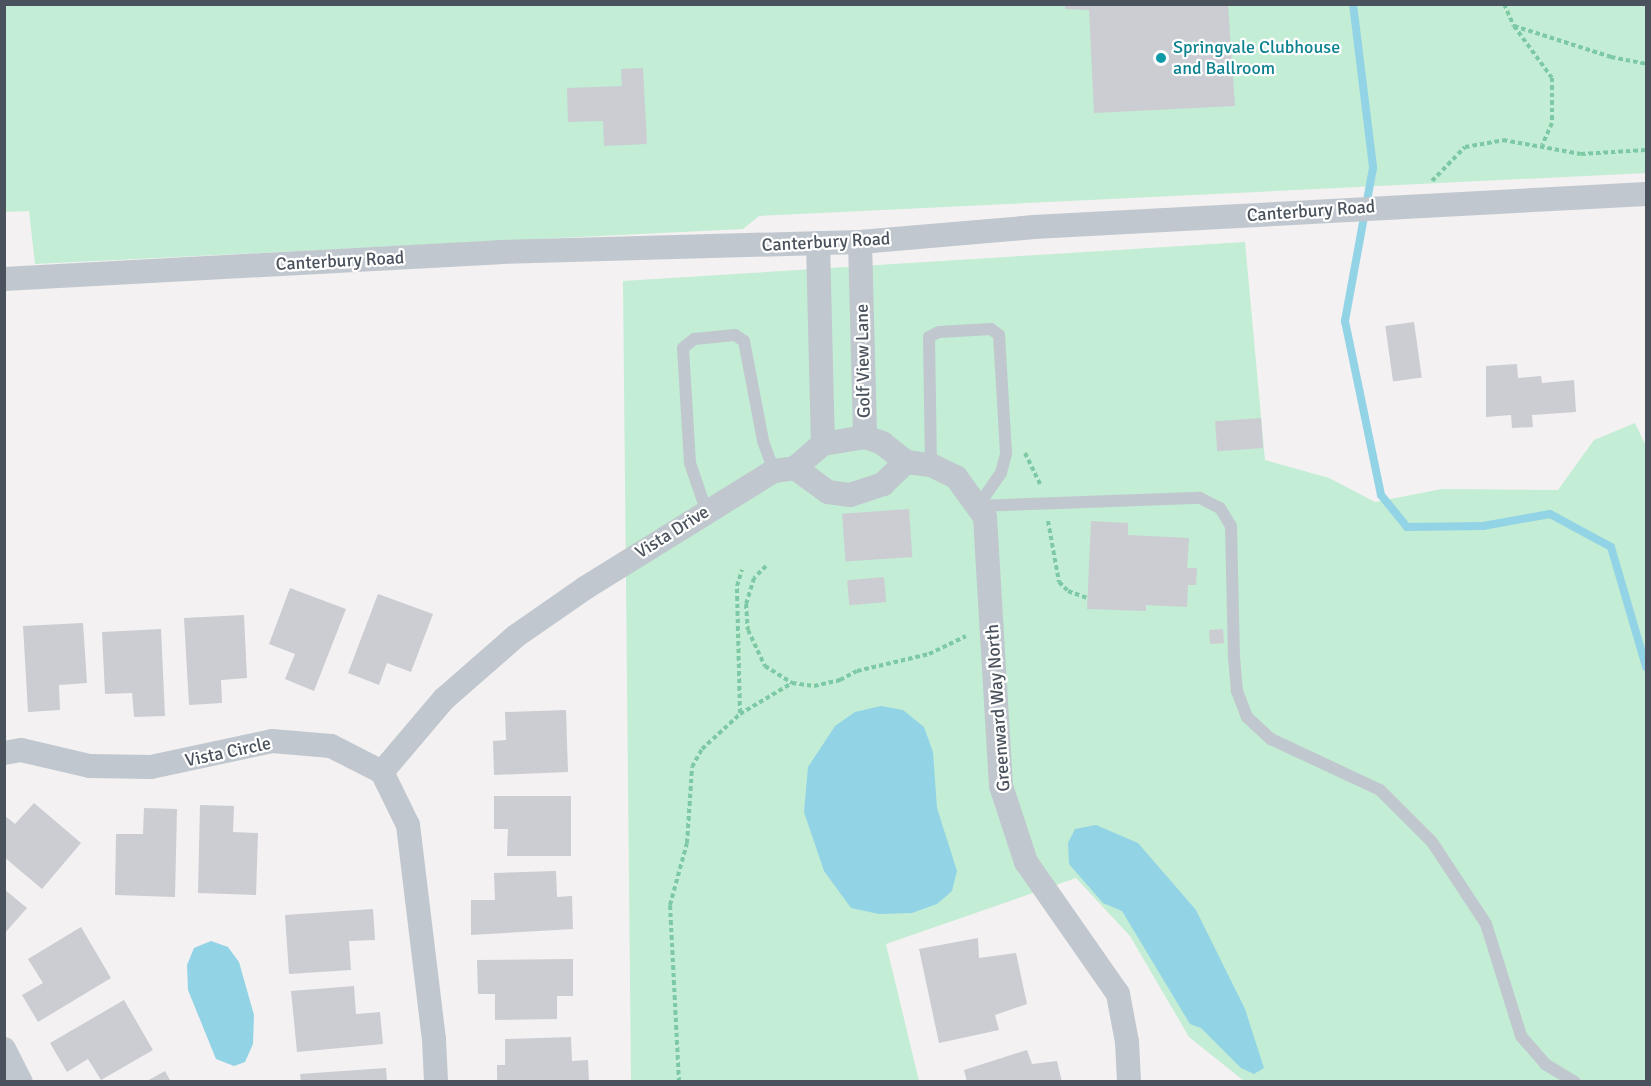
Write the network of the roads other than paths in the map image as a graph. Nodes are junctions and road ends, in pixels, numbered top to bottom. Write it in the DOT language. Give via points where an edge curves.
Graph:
graph roads {
  1 [pos="1647,194"];
  2 [pos="860,242"];
  3 [pos="818,243"];
  4 [pos="4,279"];
  5 [pos="865,437"];
  6 [pos="824,444"];
  7 [pos="906,462"];
  8 [pos="931,465"];
  9 [pos="785,470"];
  10 [pos="706,510"];
  11 [pos="982,512"];
  12 [pos="4,753"];
  13 [pos="382,772"];
  14 [pos="4,1049"];
  15 [pos="21,1082"];
  16 [pos="436,1082"];
  17 [pos="1129,1082"];
  18 [pos="1575,1082"];
  1 -- 2 [label="street, Canterbury Road" via="1408,205"];
  2 -- 3 [label="street, Canterbury Road"];
  2 -- 5 [label="street, Golf View Lane"];
  3 -- 4 [label="street, Canterbury Road" via="499,252"];
  3 -- 6 [label="street"];
  5 -- 6 [label="street"];
  5 -- 7 [label="street, Golf View Lane" via="882,443"];
  6 -- 9 [label="street, Vista Drive"];
  7 -- 8 [label="street"];
  7 -- 9 [label="street" via="883,484 850,495 828,492"];
  8 -- 11 [label="street" via="956,477"];
  8 -- 11 [label="lane" via="929,337 939,332 991,328 999,335 1006,454"];
  9 -- 10 [label="street, Vista Drive"];
  9 -- 10 [label="lane" via="763,441 744,341 735,335 694,339 682,348 690,463"];
  10 -- 13 [label="street, Vista Drive" via="516,636 444,699"];
  11 -- 17 [label="street, Greenward Way North" via="1001,786 1026,862 1118,994"];
  11 -- 18 [label="lane" via="1200,498 1220,508 1231,526 1235,669 1237,691 1247,717 1271,739 1380,789 1432,842 1486,924 1521,1036 1545,1064"];
  12 -- 13 [label="street, Vista Circle" via="21,750 90,766 151,767 272,741 331,746"];
  13 -- 16 [label="street" via="408,825"];
  14 -- 15 [label="street"];
}
